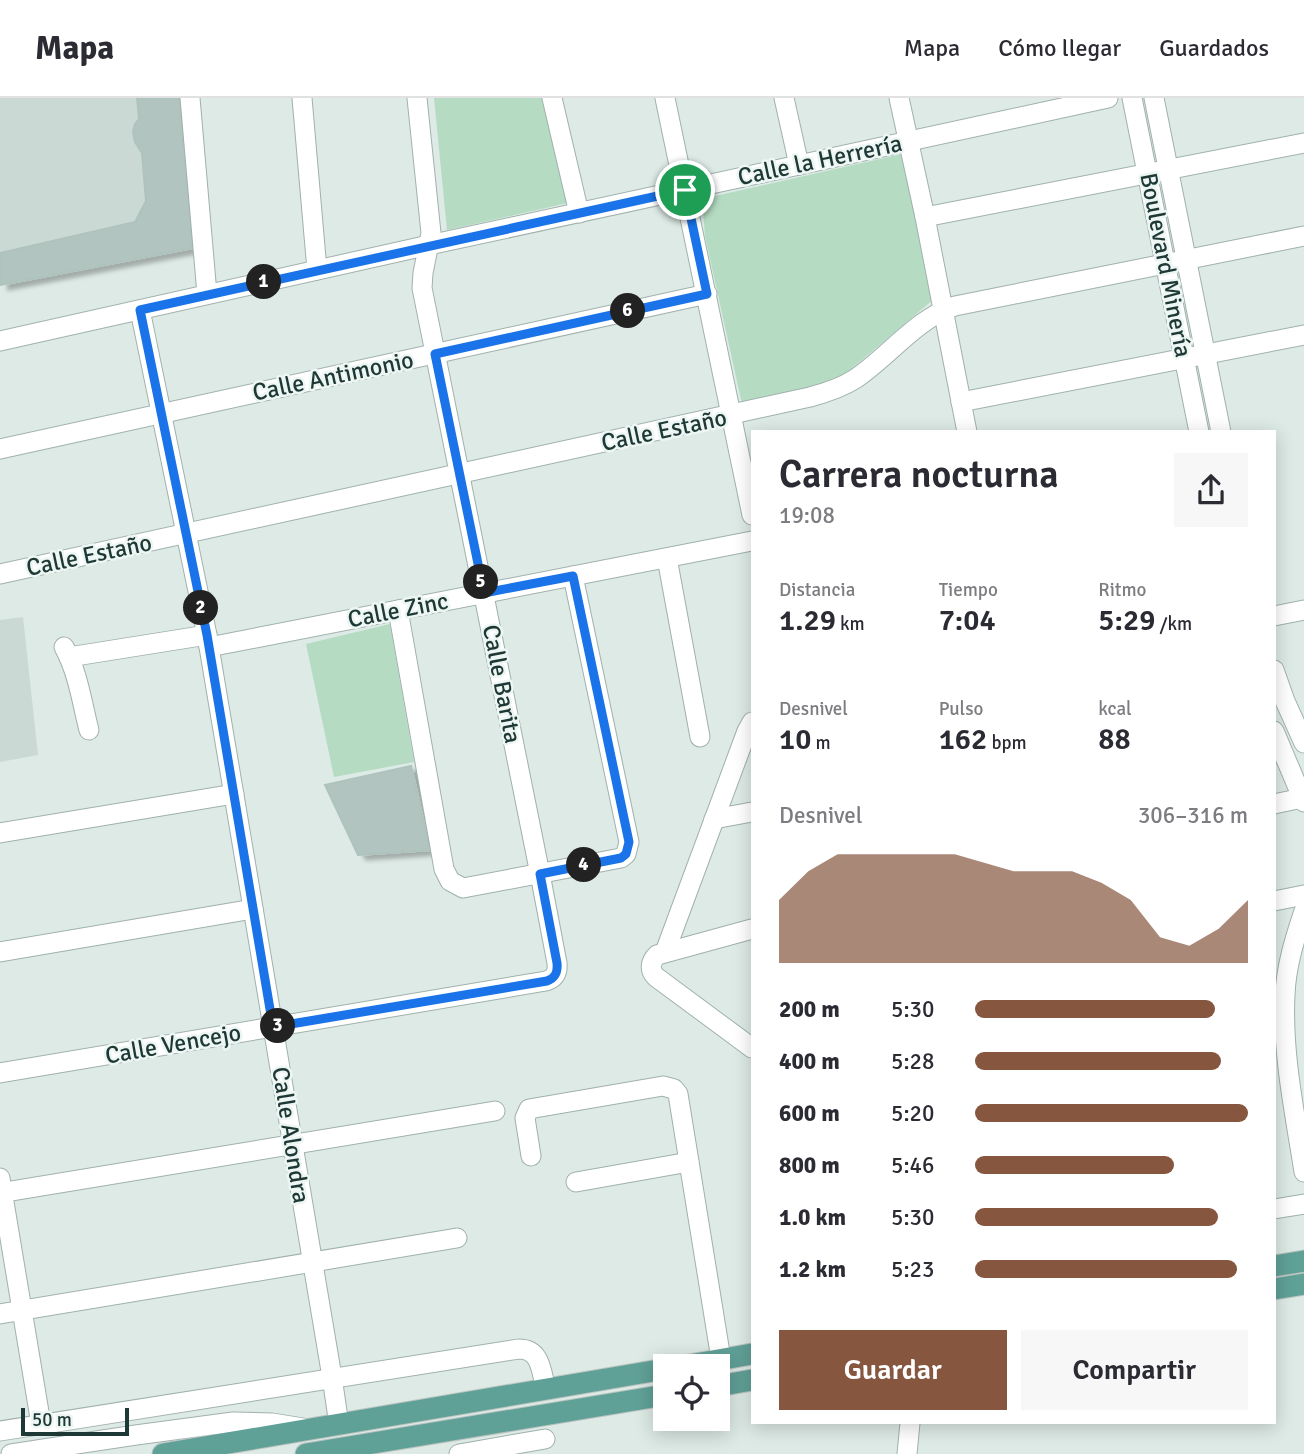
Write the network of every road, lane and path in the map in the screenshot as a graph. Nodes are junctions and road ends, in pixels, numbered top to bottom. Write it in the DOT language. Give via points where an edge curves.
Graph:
graph roads {
  1 [pos="190,98"];
  2 [pos="302,98"];
  3 [pos="417,98"];
  4 [pos="552,98"];
  5 [pos="665,98"];
  6 [pos="784,98"];
  7 [pos="899,98"];
  8 [pos="1108,98"];
  9 [pos="1132,98"];
  10 [pos="1154,98"];
  11 [pos="1020,107"];
  12 [pos="909,141"];
  13 [pos="1304,144"];
  14 [pos="799,165"];
  15 [pos="1169,170"];
  16 [pos="1148,174"];
  17 [pos="685,190"];
  18 [pos="579,213"];
  19 [pos="925,217"];
  20 [pos="1304,236"];
  21 [pos="429,245"];
  22 [pos="1187,259"];
  23 [pos="1166,263"];
  24 [pos="317,270"];
  25 [pos="207,294"];
  26 [pos="707,294"];
  27 [pos="140,310"];
  28 [pos="943,310"];
  29 [pos="1302,336"];
  30 [pos="0,341"];
  31 [pos="435,354"];
  32 [pos="1206,354"];
  33 [pos="1304,356"];
  34 [pos="1185,358"];
  35 [pos="961,402"];
  36 [pos="162,413"];
  37 [pos="732,415"];
  38 [pos="967,430"];
  39 [pos="1199,430"];
  40 [pos="1221,430"];
  41 [pos="0,449"];
  42 [pos="460,475"];
  43 [pos="751,510"];
  44 [pos="187,534"];
  45 [pos="751,541"];
  46 [pos="667,558"];
  47 [pos="0,574"];
  48 [pos="573,576"];
  49 [pos="484,593"];
  50 [pos="398,610"];
  51 [pos="1304,610"];
  52 [pos="1276,616"];
  53 [pos="208,641"];
  54 [pos="1276,676"];
  55 [pos="751,724"];
  56 [pos="89,730"];
  57 [pos="1276,735"];
  58 [pos="700,737"];
  59 [pos="1304,743"];
  60 [pos="1283,751"];
  61 [pos="234,794"];
  62 [pos="1303,800"];
  63 [pos="1276,804"];
  64 [pos="751,812"];
  65 [pos="715,819"];
  66 [pos="0,833"];
  67 [pos="540,874"];
  68 [pos="1304,895"];
  69 [pos="1276,901"];
  70 [pos="253,909"];
  71 [pos="1304,911"];
  72 [pos="751,929"];
  73 [pos="0,952"];
  74 [pos="666,952"];
  75 [pos="553,979"];
  76 [pos="1288,993"];
  77 [pos="273,1027"];
  78 [pos="750,1044"];
  79 [pos="0,1073"];
  80 [pos="1283,1098"];
  81 [pos="495,1111"];
  82 [pos="293,1145"];
  83 [pos="531,1156"];
  84 [pos="689,1162"];
  85 [pos="1304,1172"];
  86 [pos="576,1182"];
  87 [pos="1,1188"];
  88 [pos="1304,1204"];
  89 [pos="1276,1209"];
  90 [pos="457,1238"];
  91 [pos="1304,1261"];
  92 [pos="312,1262"];
  93 [pos="1276,1266"];
  94 [pos="1304,1284"];
  95 [pos="1276,1289"];
  96 [pos="22,1310"];
  97 [pos="0,1314"];
  98 [pos="720,1354"];
  99 [pos="751,1354"];
  100 [pos="730,1358"];
  101 [pos="653,1371"];
  102 [pos="332,1377"];
  103 [pos="751,1380"];
  104 [pos="730,1384"];
  105 [pos="546,1389"];
  106 [pos="653,1397"];
  107 [pos="548,1416"];
  108 [pos="41,1424"];
  109 [pos="910,1424"];
  110 [pos="339,1425"];
  111 [pos="311,1430"];
  112 [pos="0,1431"];
  113 [pos="544,1446"];
  114 [pos="502,1451"];
  115 [pos="11,1454"];
  116 [pos="163,1454"];
  117 [pos="306,1454"];
  118 [pos="459,1454"];
  119 [pos="907,1454"];
  1 -- 25 [label="street"];
  2 -- 24 [label="street"];
  3 -- 21 [label="street, Calle Barita"];
  4 -- 18 [label="street"];
  5 -- 17 [label="street"];
  6 -- 14 [label="street"];
  7 -- 12 [label="street"];
  8 -- 11 [label="street, Calle la Herrería"];
  9 -- 16 [label="street, Boulevard Minería"];
  10 -- 15 [label="street, Boulevard Minería"];
  11 -- 12 [label="street, Calle la Herrería"];
  12 -- 14 [label="street, Calle la Herrería"];
  12 -- 19 [label="street"];
  13 -- 15 [label="street"];
  14 -- 17 [label="street, Calle la Herrería"];
  15 -- 16 [label="street"];
  15 -- 22 [label="street, Boulevard Minería"];
  16 -- 19 [label="street"];
  16 -- 23 [label="street, Boulevard Minería"];
  17 -- 18 [label="street, Calle la Herrería"];
  17 -- 26 [label="street"];
  18 -- 21 [label="street, Calle la Herrería"];
  19 -- 28 [label="street"];
  20 -- 22 [label="street, Calle Estaño"];
  21 -- 24 [label="street, Calle la Herrería"];
  21 -- 31 [label="street, Calle Barita" via="422,288"];
  22 -- 23 [label="street, Calle Estaño"];
  22 -- 32 [label="street, Boulevard Minería"];
  23 -- 28 [label="street, Calle Estaño"];
  23 -- 34 [label="street, Boulevard Minería"];
  24 -- 25 [label="street, Calle la Herrería"];
  25 -- 27 [label="street, Calle la Herrería"];
  26 -- 31 [label="street, Calle Antimonio"];
  26 -- 37 [label="street"];
  27 -- 30 [label="street, Calle la Herrería"];
  27 -- 36 [label="street, Calle Alondra"];
  28 -- 35 [label="street"];
  28 -- 37 [label="street, Calle Estaño" via="842,387"];
  29 -- 32 [label="street"];
  29 -- 33 [label="street"];
  31 -- 36 [label="street, Calle Antimonio"];
  31 -- 42 [label="street, Calle Barita"];
  32 -- 34 [label="street"];
  32 -- 40 [label="street, Boulevard Minería"];
  34 -- 35 [label="street"];
  34 -- 39 [label="street, Boulevard Minería"];
  35 -- 38 [label="street"];
  36 -- 41 [label="street, Calle Antimonio"];
  36 -- 44 [label="street, Calle Alondra"];
  37 -- 42 [label="street, Calle Estaño"];
  37 -- 43 [label="street"];
  42 -- 44 [label="street, Calle Estaño"];
  42 -- 49 [label="street, Calle Barita"];
  44 -- 47 [label="street, Calle Estaño"];
  44 -- 53 [label="street, Calle Alondra"];
  45 -- 46 [label="street, Calle Zinc"];
  46 -- 48 [label="street, Calle Zinc"];
  46 -- 58 [label="street"];
  48 -- 49 [label="street, Calle Zinc"];
  48 -- 67 [label="street" via="629,842 621,858"];
  49 -- 50 [label="street, Calle Zinc"];
  49 -- 67 [label="street, Calle Barita"];
  50 -- 53 [label="street, Calle Zinc"];
  50 -- 67 [label="street" via="443,869 450,881 463,888"];
  51 -- 52 [label="street"];
  53 -- 56 [label="street, Calle Zinc" via="66,651"];
  53 -- 61 [label="street, Calle Alondra"];
  54 -- 59 [label="street"];
  55 -- 65 [label="street"];
  57 -- 60 [label="street"];
  59 -- 60 [label="street"];
  60 -- 62 [label="street"];
  61 -- 66 [label="street"];
  61 -- 70 [label="street, Calle Alondra"];
  62 -- 63 [label="street"];
  64 -- 65 [label="street"];
  65 -- 74 [label="street"];
  67 -- 75 [label="street, Calle Barita" via="557,963"];
  68 -- 69 [label="street"];
  70 -- 73 [label="street"];
  70 -- 77 [label="street, Calle Alondra"];
  71 -- 76 [label="street" via="1294,941"];
  72 -- 74 [label="street"];
  74 -- 78 [label="street" via="652,960 652,973"];
  75 -- 77 [label="street, Calle Vencejo"];
  76 -- 80 [label="street"];
  77 -- 79 [label="street, Calle Vencejo"];
  77 -- 82 [label="street, Calle Alondra"];
  80 -- 85 [label="street"];
  81 -- 82 [label="street"];
  82 -- 87 [label="street"];
  82 -- 92 [label="street, Calle Alondra"];
  83 -- 84 [label="street" via="525,1118 529,1109 663,1086 678,1094"];
  84 -- 86 [label="street"];
  84 -- 98 [label="street"];
  87 -- 96 [label="street"];
  88 -- 89 [label="street"];
  90 -- 92 [label="street"];
  91 -- 93 [label="main road"];
  92 -- 96 [label="street"];
  92 -- 102 [label="street, Calle Alondra"];
  94 -- 95 [label="main road"];
  96 -- 97 [label="street"];
  96 -- 108 [label="street"];
  99 -- 100 [label="main road"];
  101 -- 105 [label="main road"];
  102 -- 105 [label="street" via="528,1349 538,1359"];
  102 -- 108 [label="street"];
  102 -- 110 [label="street, Calle Alondra"];
  103 -- 104 [label="main road"];
  105 -- 110 [label="main road"];
  106 -- 107 [label="main road"];
  107 -- 113 [label="street"];
  107 -- 117 [label="main road"];
  108 -- 112 [label="street"];
  109 -- 119 [label="street"];
  110 -- 111 [label="main road"];
  111 -- 115 [label="street" via="233,1422"];
  111 -- 116 [label="main road"];
  113 -- 114 [label="street"];
  114 -- 118 [label="street"];
}
